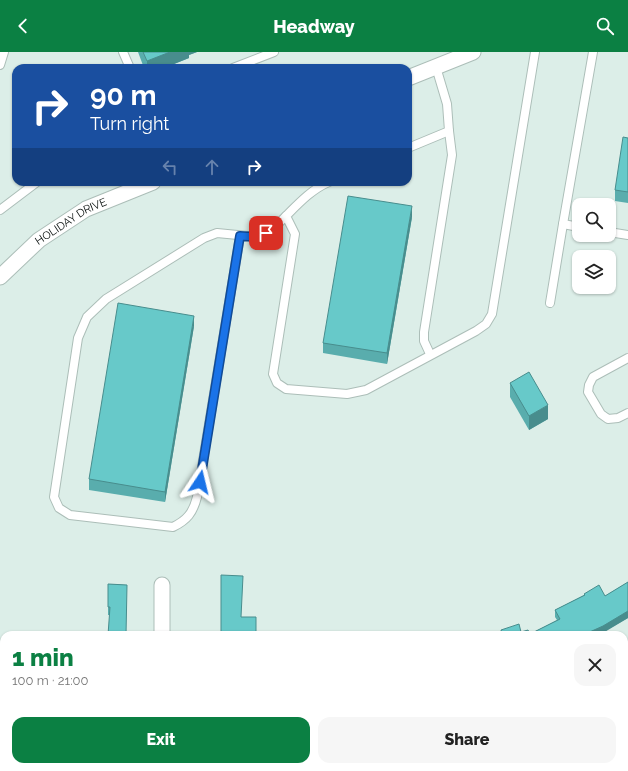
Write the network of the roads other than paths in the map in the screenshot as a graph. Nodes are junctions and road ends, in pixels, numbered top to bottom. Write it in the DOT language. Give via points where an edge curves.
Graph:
graph roads {
  1 [pos="4,52"];
  2 [pos="123,52"];
  3 [pos="274,52"];
  4 [pos="473,52"];
  5 [pos="535,52"];
  6 [pos="593,52"];
  7 [pos="128,64"];
  8 [pos="243,64"];
  9 [pos="0,65"];
  10 [pos="436,67"];
  11 [pos="412,76"];
  12 [pos="449,131"];
  13 [pos="412,146"];
  14 [pos="32,186"];
  15 [pos="134,186"];
  16 [pos="320,186"];
  17 [pos="0,210"];
  18 [pos="286,216"];
  19 [pos="563,224"];
  20 [pos="572,226"];
  21 [pos="616,233"];
  22 [pos="628,235"];
  23 [pos="240,236"];
  24 [pos="0,277"];
  25 [pos="550,303"];
  26 [pos="430,354"];
  27 [pos="628,358"];
  28 [pos="628,413"];
  29 [pos="162,585"];
  30 [pos="162,631"];
  1 -- 9 [label="lane"];
  2 -- 7 [label="lane"];
  3 -- 8 [label="lane"];
  4 -- 10 [label="street"];
  5 -- 26 [label="lane" via="492,314 486,324"];
  6 -- 19 [label="lane"];
  10 -- 11 [label="street"];
  10 -- 12 [label="lane" via="447,104"];
  12 -- 13 [label="lane"];
  12 -- 26 [label="lane" via="452,155 424,332 424,341"];
  14 -- 17 [label="lane"];
  15 -- 24 [label="street, HOLIDAY DRIVE" via="86,210 39,240"];
  16 -- 18 [label="lane"];
  18 -- 23 [label="lane" via="273,229 258,237"];
  18 -- 26 [label="lane" via="295,234 273,374 277,383 286,389 347,394 366,390"];
  19 -- 20 [label="lane"];
  19 -- 25 [label="lane"];
  21 -- 22 [label="lane"];
  23 -- 23 [label="lane" via="217,233 204,238 106,299 87,317 78,338 54,497 59,508 70,515 173,527 184,521 193,510"];
  27 -- 28 [label="lane" via="593,377 588,392 601,414 608,419"];
  29 -- 30 [label="street"];
}
